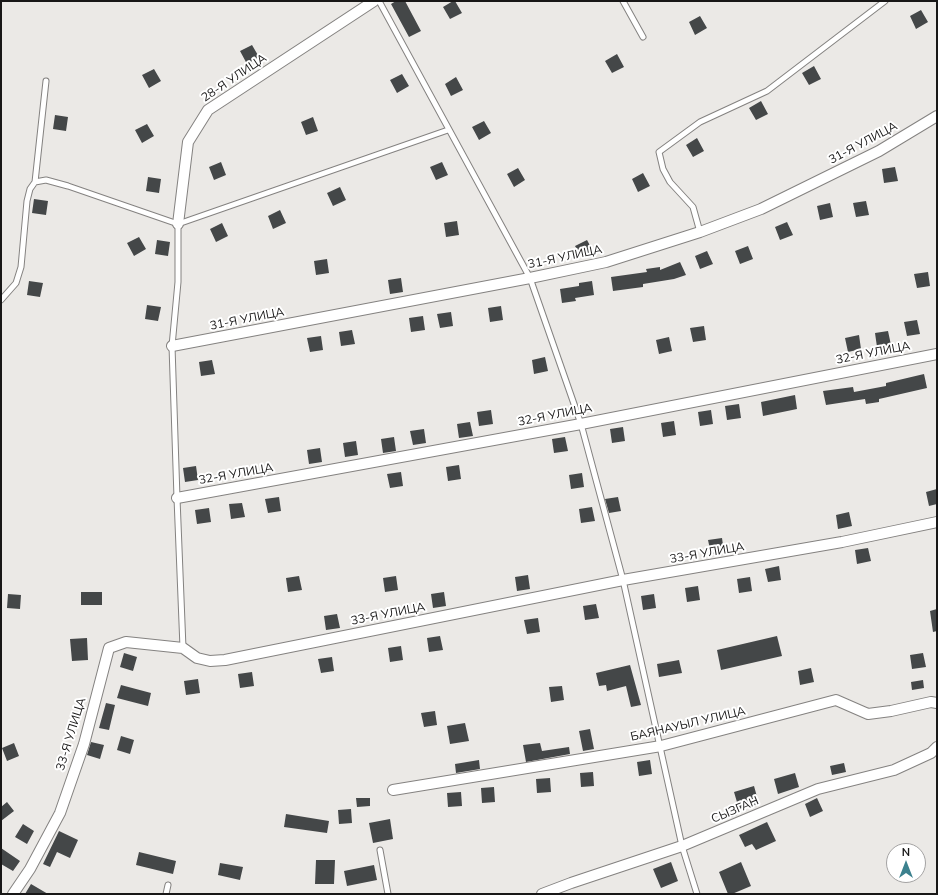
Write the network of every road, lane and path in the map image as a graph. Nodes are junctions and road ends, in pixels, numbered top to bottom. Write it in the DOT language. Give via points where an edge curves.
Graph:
graph roads {
  1 [pos="374,1"];
  2 [pos="379,1"];
  3 [pos="623,1"];
  4 [pos="885,1"];
  5 [pos="643,37"];
  6 [pos="46,81"];
  7 [pos="937,116"];
  8 [pos="448,130"];
  9 [pos="35,182"];
  10 [pos="178,224"];
  11 [pos="700,232"];
  12 [pos="530,278"];
  13 [pos="1,300"];
  14 [pos="172,346"];
  15 [pos="937,354"];
  16 [pos="581,424"];
  17 [pos="177,498"];
  18 [pos="937,522"];
  19 [pos="623,580"];
  20 [pos="183,648"];
  21 [pos="937,703"];
  22 [pos="661,746"];
  23 [pos="937,747"];
  24 [pos="393,790"];
  25 [pos="682,846"];
  26 [pos="380,850"];
  27 [pos="168,885"];
  28 [pos="13,894"];
  29 [pos="166,894"];
  30 [pos="388,894"];
  31 [pos="542,894"];
  32 [pos="697,894"];
  1 -- 10 [label="street, 28-Я УЛИЦА" via="208,110 188,142"];
  2 -- 8 [label="lane"];
  3 -- 5 [label="lane"];
  4 -- 11 [label="lane" via="767,91 700,122 659,152 663,169 670,182 693,207"];
  6 -- 9 [label="lane"];
  7 -- 11 [label="street, 31-Я УЛИЦА" via="879,151 761,209"];
  8 -- 10 [label="lane"];
  8 -- 12 [label="lane"];
  9 -- 10 [label="lane" via="46,180 68,186"];
  9 -- 13 [label="lane" via="27,200 21,267 16,283"];
  10 -- 14 [label="lane" via="178,282"];
  11 -- 12 [label="street, 31-Я УЛИЦА" via="606,262"];
  12 -- 14 [label="street, 31-Я УЛИЦА"];
  12 -- 16 [label="lane"];
  14 -- 17 [label="lane"];
  15 -- 16 [label="street, 32-Я УЛИЦА"];
  16 -- 17 [label="street, 32-Я УЛИЦА"];
  16 -- 19 [label="lane"];
  17 -- 20 [label="lane"];
  18 -- 19 [label="street, 33-Я УЛИЦА" via="842,542"];
  19 -- 20 [label="street, 33-Я УЛИЦА" via="225,660 210,661 197,658"];
  19 -- 22 [label="lane"];
  20 -- 28 [label="street, 33-Я УЛИЦА" via="126,642 109,648 84,744 60,813 30,869"];
  21 -- 22 [label="street, БАЯНАУЫЛ УЛИЦА" via="868,714 836,700"];
  22 -- 24 [label="street, БАЯНАУЫЛ УЛИЦА"];
  22 -- 25 [label="lane"];
  23 -- 25 [label="street, СЫЗГАН" via="931,753 894,770 818,789"];
  25 -- 31 [label="street, СЫЗГАН"];
  25 -- 32 [label="lane"];
  26 -- 30 [label="lane"];
  27 -- 29 [label="lane"];
}
